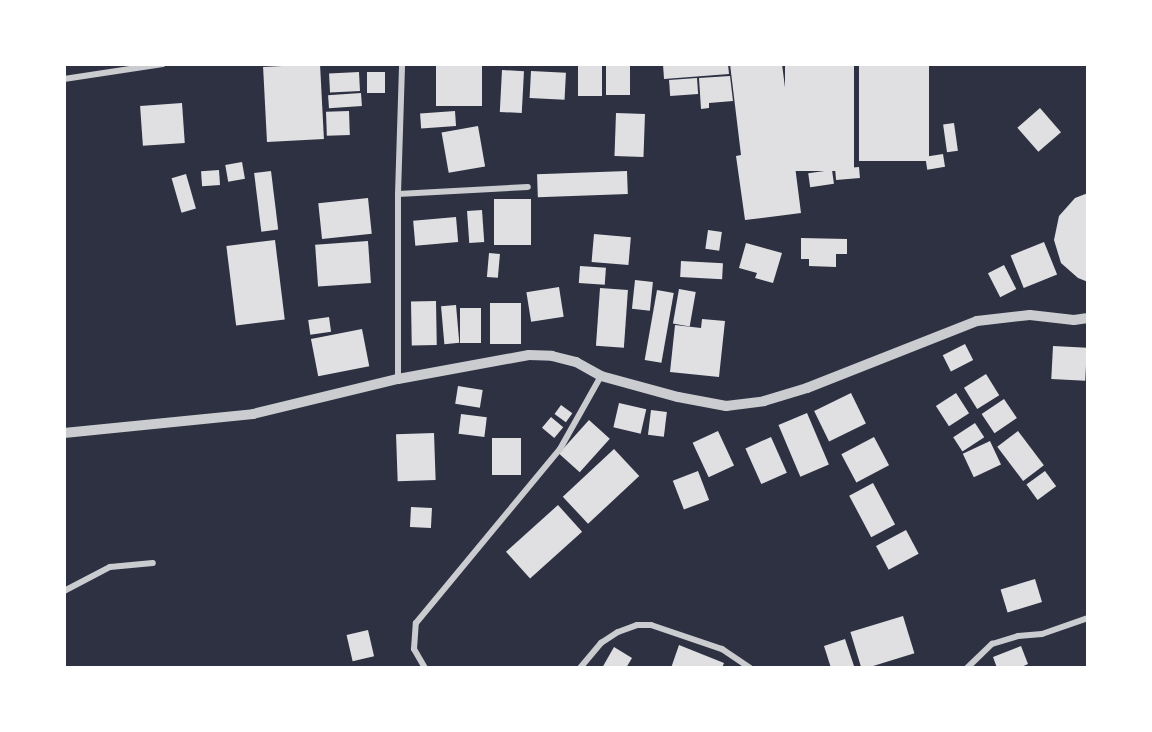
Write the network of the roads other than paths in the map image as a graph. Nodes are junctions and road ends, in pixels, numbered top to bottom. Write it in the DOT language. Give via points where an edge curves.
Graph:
graph roads {
  1 [pos="163,64"];
  2 [pos="402,64"];
  3 [pos="64,79"];
  4 [pos="528,187"];
  5 [pos="398,194"];
  6 [pos="1088,318"];
  7 [pos="601,376"];
  8 [pos="398,379"];
  9 [pos="64,433"];
  10 [pos="153,563"];
  11 [pos="64,591"];
  12 [pos="1088,618"];
  13 [pos="425,668"];
  14 [pos="580,668"];
  15 [pos="750,668"];
  16 [pos="966,668"];
  1 -- 3 [label="street"];
  2 -- 5 [label="street"];
  4 -- 5 [label="street"];
  5 -- 8 [label="street"];
  6 -- 7 [label="street" via="1030,315 977,321 807,388 764,401 726,406"];
  7 -- 8 [label="street" via="576,362 529,355"];
  7 -- 13 [label="street" via="560,449 416,623 414,649"];
  8 -- 9 [label="street" via="253,414"];
  10 -- 11 [label="street" via="110,567"];
  12 -- 16 [label="street" via="1042,634 992,644"];
  14 -- 15 [label="street" via="601,643 618,632 651,625 722,649"];
}
